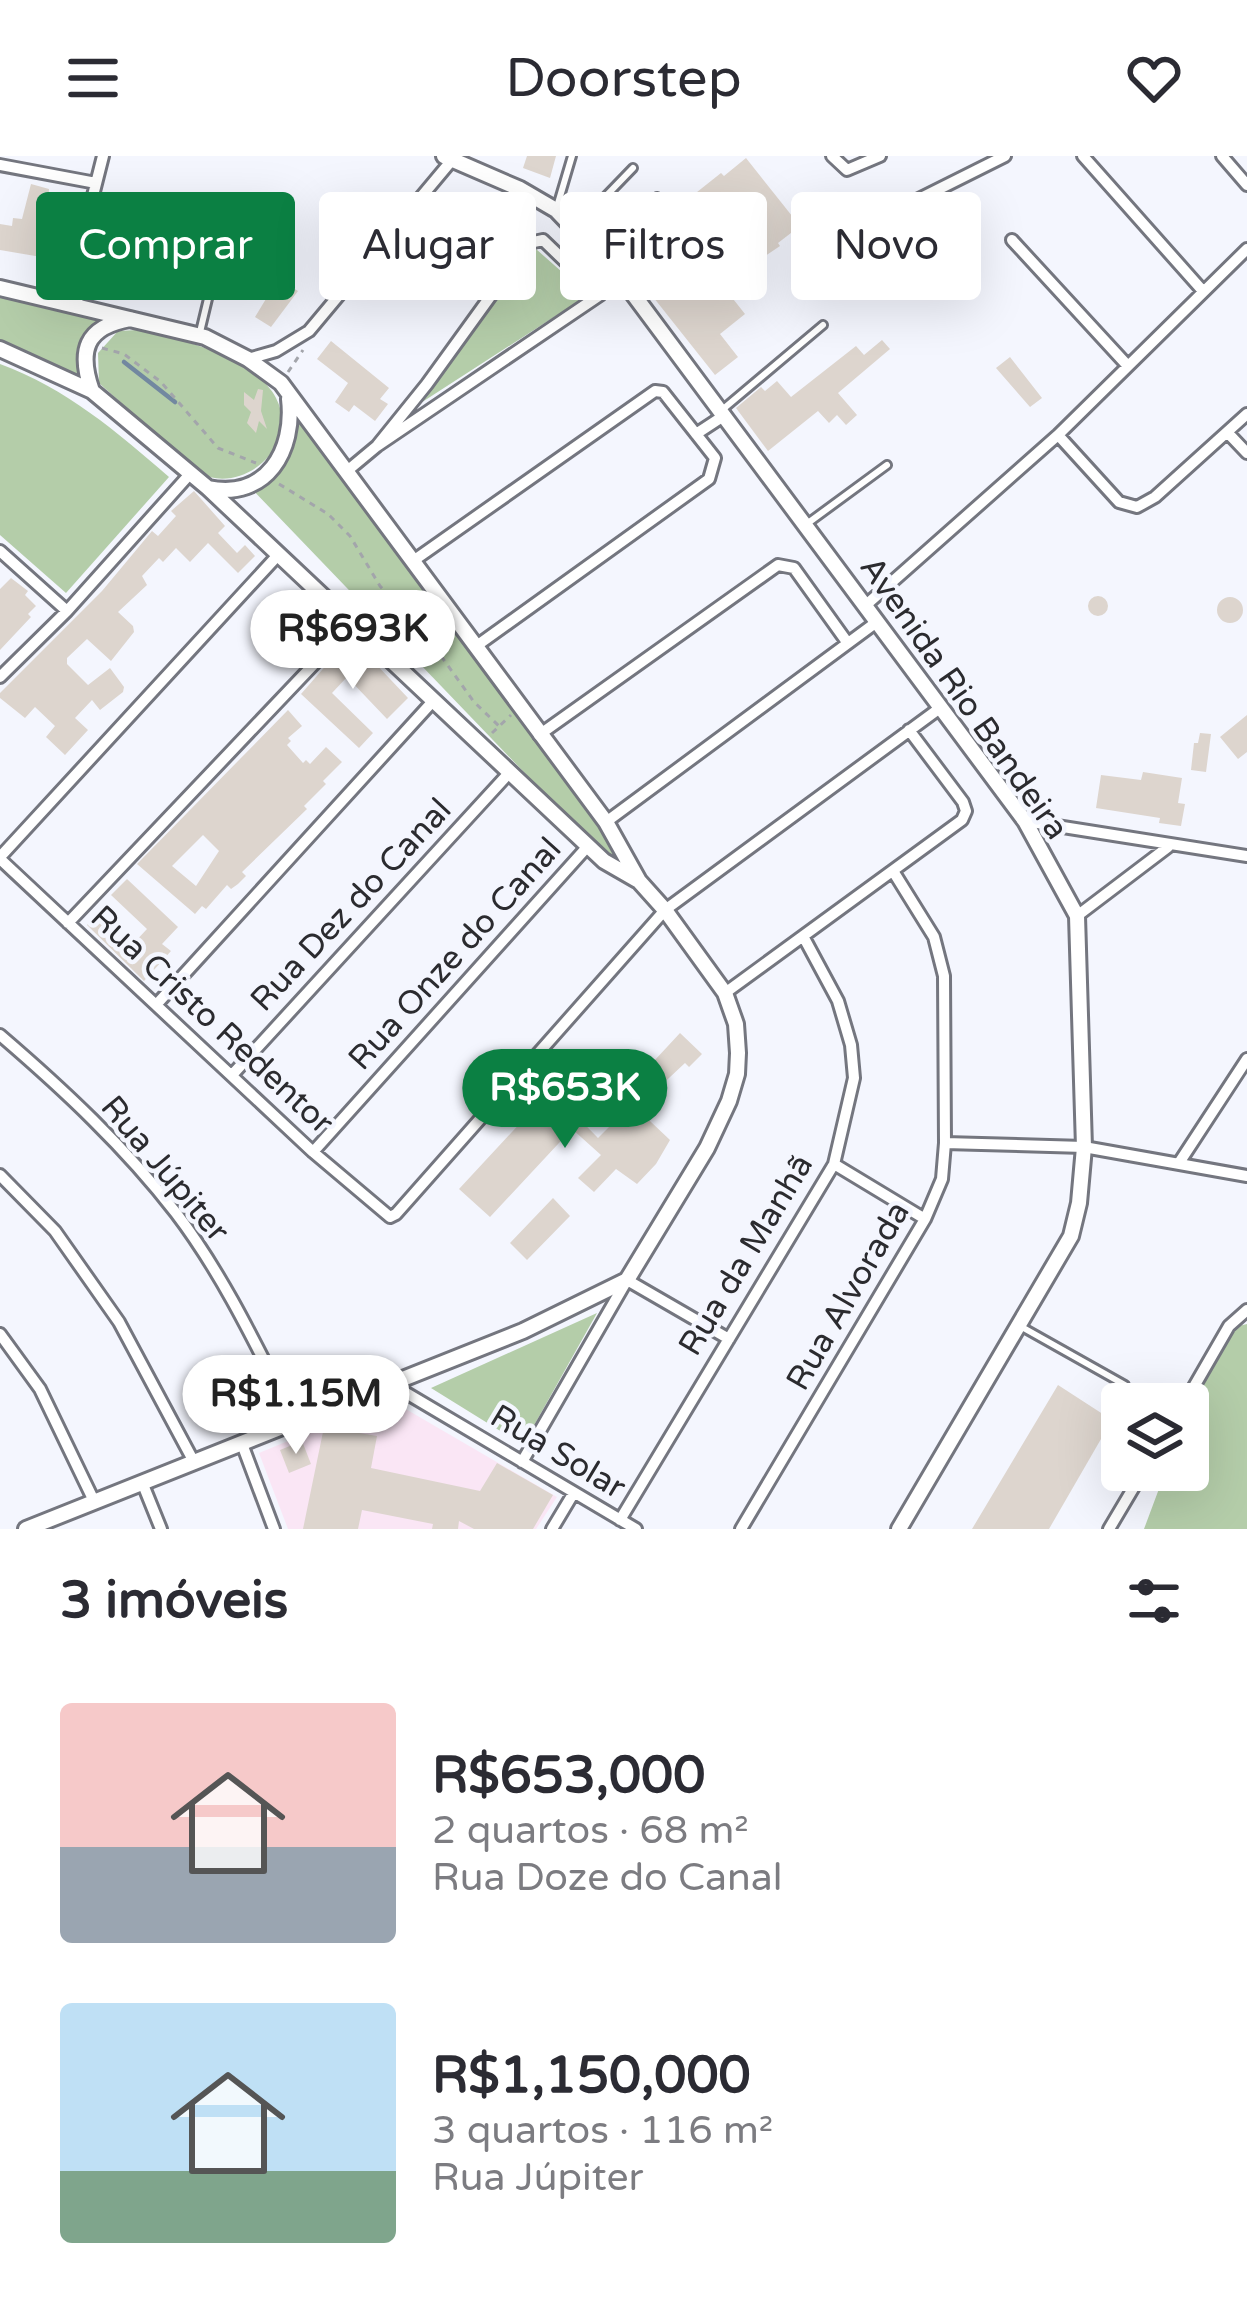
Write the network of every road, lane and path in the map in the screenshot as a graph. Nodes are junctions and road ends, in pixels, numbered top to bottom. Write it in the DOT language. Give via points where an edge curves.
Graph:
graph roads {
  1 [pos="103,156"];
  2 [pos="572,156"];
  3 [pos="832,156"];
  4 [pos="880,156"];
  5 [pos="1005,156"];
  6 [pos="1083,156"];
  7 [pos="1222,156"];
  8 [pos="448,158"];
  9 [pos="0,165"];
  10 [pos="633,168"];
  11 [pos="96,183"];
  12 [pos="1247,184"];
  13 [pos="610,192"];
  14 [pos="933,192"];
  15 [pos="556,210"];
  16 [pos="560,213"];
  17 [pos="1012,239"];
  18 [pos="1247,249"];
  19 [pos="0,288"];
  20 [pos="1202,290"];
  21 [pos="635,300"];
  22 [pos="72,303"];
  23 [pos="135,319"];
  24 [pos="823,325"];
  25 [pos="200,336"];
  26 [pos="98,348"];
  27 [pos="0,349"];
  28 [pos="248,359"];
  29 [pos="1127,365"];
  30 [pos="92,391"];
  31 [pos="289,394"];
  32 [pos="723,412"];
  33 [pos="1247,414"];
  34 [pos="1227,432"];
  35 [pos="696,434"];
  36 [pos="1058,435"];
  37 [pos="377,446"];
  38 [pos="1247,453"];
  39 [pos="257,464"];
  40 [pos="887,465"];
  41 [pos="347,471"];
  42 [pos="189,475"];
  43 [pos="272,480"];
  44 [pos="208,488"];
  45 [pos="806,524"];
  46 [pos="0,551"];
  47 [pos="279,554"];
  48 [pos="413,561"];
  49 [pos="866,605"];
  50 [pos="67,611"];
  51 [pos="878,621"];
  52 [pos="353,623"];
  53 [pos="848,643"];
  54 [pos="476,647"];
  55 [pos="0,676"];
  56 [pos="434,700"];
  57 [pos="940,708"];
  58 [pos="515,712"];
  59 [pos="500,726"];
  60 [pos="909,730"];
  61 [pos="539,734"];
  62 [pos="486,739"];
  63 [pos="510,772"];
  64 [pos="591,803"];
  65 [pos="1025,821"];
  66 [pos="606,822"];
  67 [pos="566,826"];
  68 [pos="588,846"];
  69 [pos="1168,847"];
  70 [pos="1247,856"];
  71 [pos="0,858"];
  72 [pos="892,871"];
  73 [pos="639,880"];
  74 [pos="665,910"];
  75 [pos="1077,916"];
  76 [pos="68,923"];
  77 [pos="803,936"];
  78 [pos="725,993"];
  79 [pos="156,1005"];
  80 [pos="0,1035"];
  81 [pos="1247,1058"];
  82 [pos="232,1075"];
  83 [pos="945,1143"];
  84 [pos="1084,1147"];
  85 [pos="314,1152"];
  86 [pos="1179,1163"];
  87 [pos="833,1164"];
  88 [pos="0,1175"];
  89 [pos="1247,1176"];
  90 [pos="925,1219"];
  91 [pos="627,1280"];
  92 [pos="1247,1310"];
  93 [pos="1020,1326"];
  94 [pos="0,1334"];
  95 [pos="729,1339"];
  96 [pos="1121,1383"];
  97 [pos="1196,1383"];
  98 [pos="391,1384"];
  99 [pos="295,1422"];
  100 [pos="242,1444"];
  101 [pos="194,1462"];
  102 [pos="522,1462"];
  103 [pos="142,1482"];
  104 [pos="1132,1491"];
  105 [pos="572,1494"];
  106 [pos="94,1501"];
  107 [pos="620,1520"];
  108 [pos="46,1526"];
  109 [pos="26,1529"];
  110 [pos="160,1529"];
  111 [pos="274,1529"];
  112 [pos="552,1529"];
  113 [pos="636,1529"];
  114 [pos="741,1529"];
  115 [pos="899,1529"];
  116 [pos="1109,1529"];
  1 -- 11 [label="street"];
  2 -- 15 [label="lane"];
  3 -- 4 [label="street" via="847,170"];
  5 -- 14 [label="street"];
  6 -- 20 [label="street"];
  7 -- 12 [label="street"];
  8 -- 15 [label="street, Avenida Rio Bandeira"];
  8 -- 28 [label="street" via="309,331"];
  9 -- 11 [label="street"];
  10 -- 13 [label="lane"];
  11 -- 22 [label="street"];
  15 -- 16 [label="street, Avenida Rio Bandeira"];
  17 -- 29 [label="street"];
  18 -- 20 [label="street"];
  19 -- 22 [label="street"];
  20 -- 29 [label="street"];
  21 -- 32 [label="street, Avenida Rio Bandeira"];
  22 -- 23 [label="street"];
  22 -- 25 [label="lane" via="110,202 217,236"];
  23 -- 25 [label="street"];
  23 -- 30 [label="street" via="107,323 92,338 84,365"];
  24 -- 32 [label="lane"];
  25 -- 28 [label="street"];
  26 -- 39 [label="path" via="124,354 161,382 218,448"];
  27 -- 30 [label="street"];
  28 -- 31 [label="street"];
  29 -- 36 [label="street"];
  30 -- 42 [label="street"];
  31 -- 41 [label="street"];
  31 -- 44 [label="street" via="287,448 267,474 233,489"];
  32 -- 35 [label="street"];
  32 -- 45 [label="street, Avenida Rio Bandeira"];
  33 -- 34 [label="street"];
  34 -- 36 [label="street" via="1155,497 1131,508"];
  34 -- 38 [label="street"];
  35 -- 48 [label="street" via="655,391"];
  35 -- 54 [label="street" via="715,458 709,479"];
  36 -- 49 [label="street"];
  37 -- 37 [label="street" via="491,368 601,296 543,241 529,243"];
  37 -- 41 [label="street"];
  40 -- 45 [label="lane"];
  41 -- 48 [label="street"];
  42 -- 44 [label="street"];
  42 -- 50 [label="street"];
  43 -- 59 [label="path" via="350,536 380,586"];
  44 -- 47 [label="street"];
  45 -- 49 [label="street, Avenida Rio Bandeira"];
  46 -- 50 [label="street"];
  47 -- 52 [label="street"];
  47 -- 71 [label="street"];
  48 -- 54 [label="street"];
  49 -- 51 [label="street, Avenida Rio Bandeira"];
  50 -- 55 [label="street"];
  51 -- 53 [label="street"];
  51 -- 57 [label="street, Avenida Rio Bandeira"];
  52 -- 56 [label="street"];
  52 -- 76 [label="street"];
  53 -- 61 [label="street" via="794,568 778,565"];
  53 -- 66 [label="street"];
  54 -- 61 [label="street"];
  56 -- 63 [label="street"];
  56 -- 79 [label="street"];
  57 -- 60 [label="street"];
  57 -- 65 [label="street, Avenida Rio Bandeira"];
  58 -- 59 [label="path"];
  59 -- 62 [label="path"];
  60 -- 72 [label="street" via="966,811"];
  60 -- 74 [label="street"];
  61 -- 64 [label="street"];
  63 -- 67 [label="street"];
  63 -- 82 [label="street, Rua Dez do Canal"];
  64 -- 66 [label="street"];
  64 -- 67 [label="street" via="584,820"];
  65 -- 69 [label="street"];
  65 -- 75 [label="street, Avenida Rio Bandeira"];
  66 -- 73 [label="street"];
  67 -- 68 [label="street"];
  68 -- 73 [label="street"];
  68 -- 85 [label="street, Rua Onze do Canal"];
  69 -- 70 [label="street"];
  69 -- 75 [label="street"];
  71 -- 76 [label="street, Rua Cristo Redentor"];
  72 -- 77 [label="street"];
  72 -- 83 [label="street, Rua Alvorada" via="934,937 944,976"];
  73 -- 74 [label="street"];
  74 -- 78 [label="street"];
  74 -- 85 [label="street, Rua Cristo Redentor" via="396,1214 389,1217"];
  75 -- 84 [label="street, Avenida Rio Bandeira"];
  76 -- 79 [label="street, Rua Cristo Redentor"];
  77 -- 78 [label="street"];
  77 -- 87 [label="street, Rua da Manhã" via="851,1045 854,1078"];
  78 -- 91 [label="street" via="738,1053 729,1101"];
  79 -- 82 [label="street, Rua Cristo Redentor"];
  80 -- 99 [label="street, Rua Júpiter" via="60,1087 176,1213"];
  81 -- 86 [label="street"];
  82 -- 85 [label="street, Rua Cristo Redentor"];
  83 -- 84 [label="street"];
  83 -- 90 [label="street, Rua Alvorada" via="942,1179"];
  84 -- 86 [label="street"];
  84 -- 93 [label="street, Avenida Rio Bandeira" via="1071,1236"];
  86 -- 89 [label="street"];
  87 -- 90 [label="street"];
  87 -- 95 [label="street, Rua da Manhã"];
  88 -- 101 [label="street" via="56,1231 119,1322"];
  90 -- 114 [label="street, Rua Alvorada"];
  91 -- 95 [label="street"];
  91 -- 98 [label="street"];
  91 -- 102 [label="street"];
  92 -- 97 [label="street"];
  93 -- 96 [label="lane"];
  93 -- 115 [label="street, Avenida Rio Bandeira"];
  94 -- 106 [label="street" via="40,1389"];
  95 -- 107 [label="street, Rua da Manhã"];
  98 -- 99 [label="street"];
  98 -- 102 [label="street, Rua Solar"];
  99 -- 100 [label="street"];
  100 -- 101 [label="street"];
  100 -- 111 [label="street"];
  101 -- 103 [label="street"];
  102 -- 105 [label="street, Rua Solar"];
  103 -- 106 [label="street"];
  103 -- 110 [label="street"];
  104 -- 116 [label="street"];
  105 -- 107 [label="street, Rua Solar"];
  105 -- 112 [label="street"];
  106 -- 108 [label="street"];
  107 -- 113 [label="street, Rua Solar"];
  108 -- 109 [label="street"];
}
